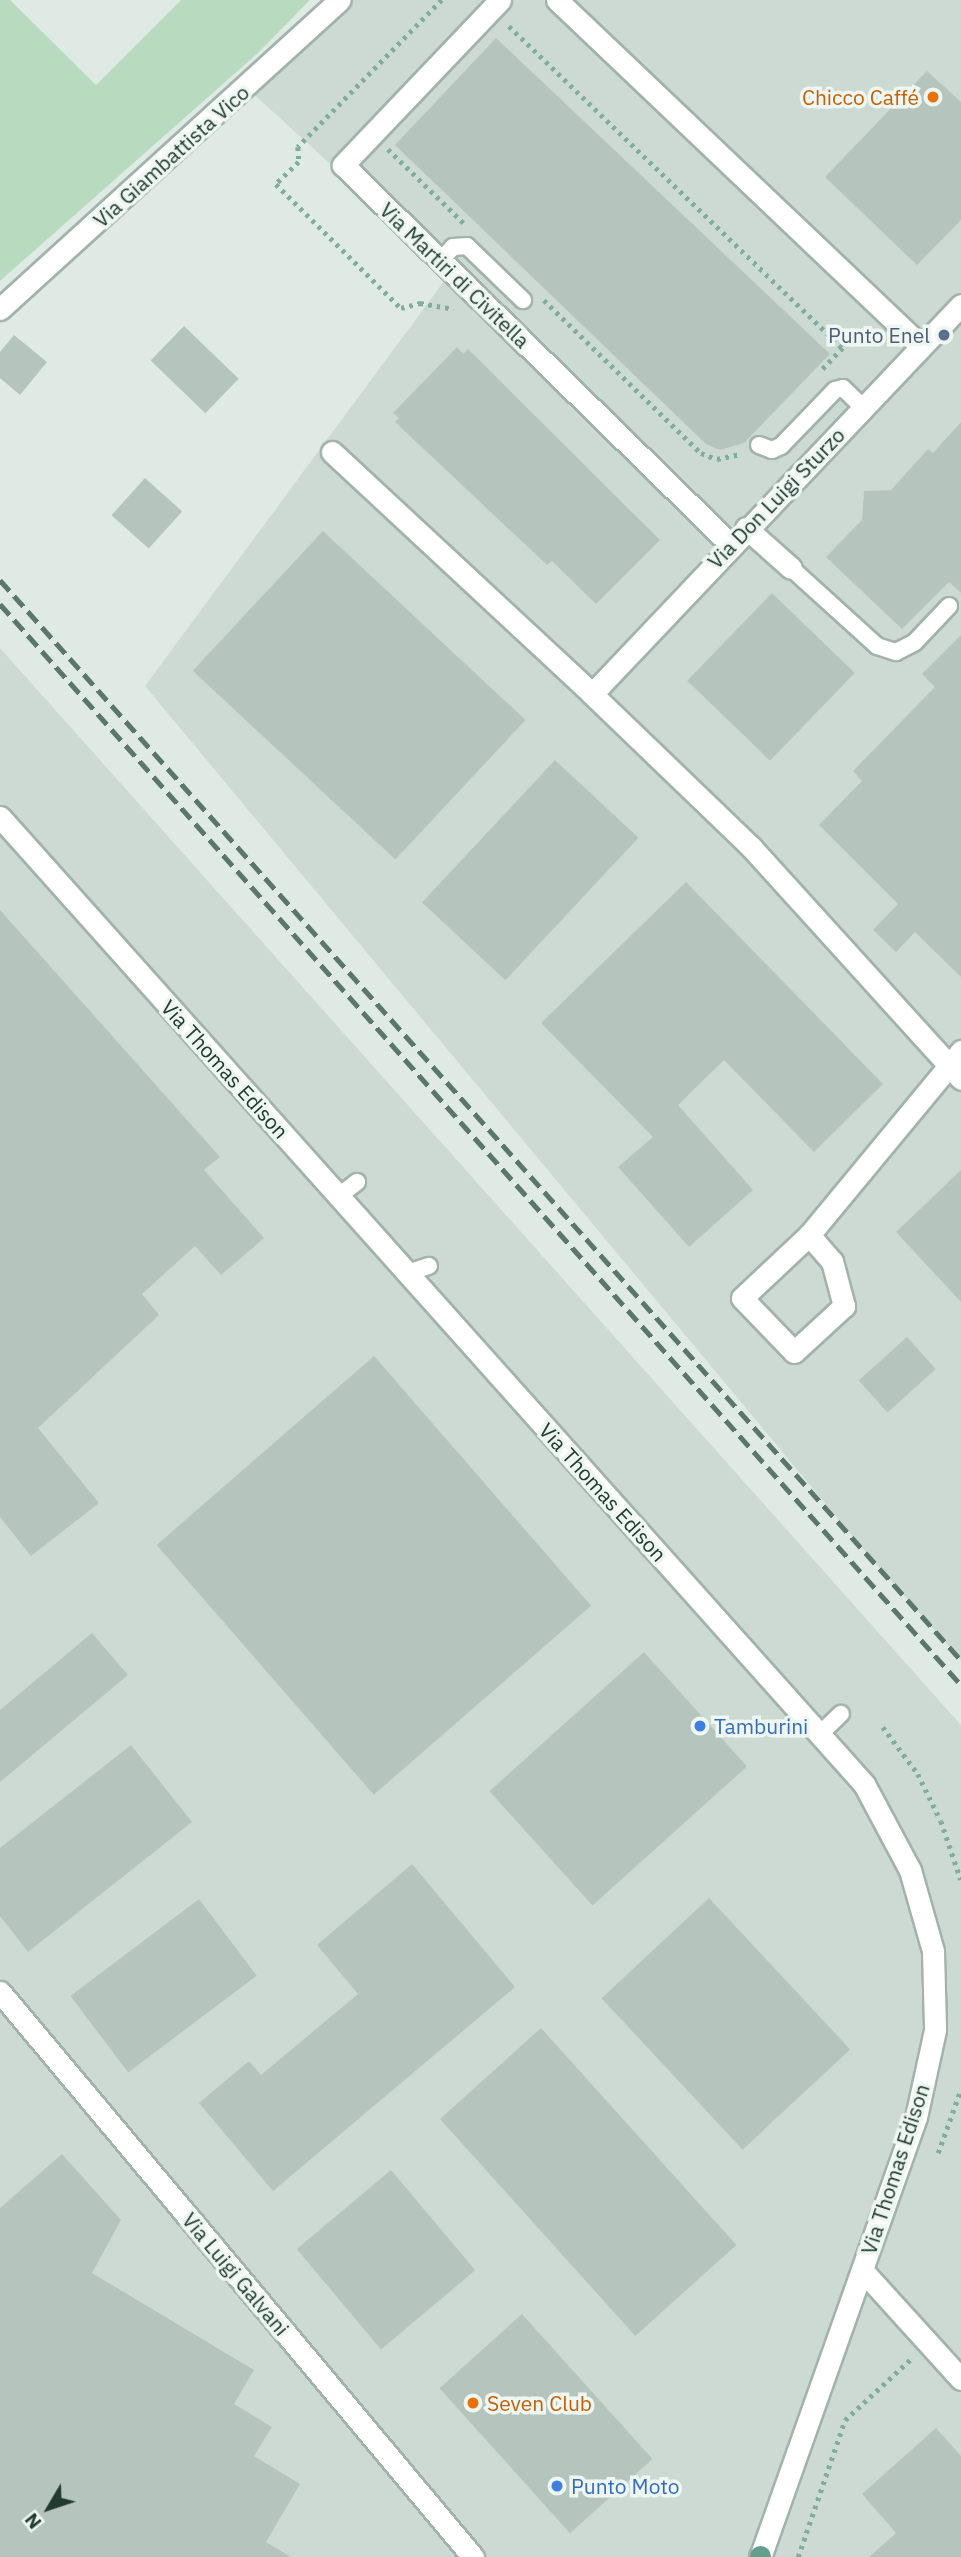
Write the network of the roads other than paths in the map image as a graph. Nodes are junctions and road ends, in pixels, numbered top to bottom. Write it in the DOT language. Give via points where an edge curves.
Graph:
graph roads {
  1 [pos="340,0"];
  2 [pos="558,0"];
  3 [pos="501,9"];
  4 [pos="440,261"];
  5 [pos="523,300"];
  6 [pos="961,305"];
  7 [pos="0,309"];
  8 [pos="921,346"];
  9 [pos="863,407"];
  10 [pos="753,447"];
  11 [pos="332,452"];
  12 [pos="746,528"];
  13 [pos="730,544"];
  14 [pos="791,568"];
  15 [pos="949,606"];
  16 [pos="593,694"];
  17 [pos="0,817"];
  18 [pos="956,1065"];
  19 [pos="357,1182"];
  20 [pos="339,1196"];
  21 [pos="809,1235"];
  22 [pos="429,1266"];
  23 [pos="407,1273"];
  24 [pos="841,1714"];
  25 [pos="820,1734"];
  26 [pos="0,1992"];
  27 [pos="862,2270"];
  28 [pos="961,2379"];
  29 [pos="473,2557"];
  30 [pos="760,2557"];
  1 -- 7 [label="street, Via Giambattista Vico"];
  2 -- 8 [label="street"];
  3 -- 4 [label="street, Via Martiri di Civitella" via="343,165"];
  4 -- 5 [label="lane" via="453,247 467,246"];
  4 -- 13 [label="street, Via Martiri di Civitella"];
  6 -- 8 [label="street, Via Don Luigi Sturzo"];
  8 -- 9 [label="street, Via Don Luigi Sturzo"];
  9 -- 10 [label="lane" via="844,388 835,390 781,446 772,450"];
  9 -- 12 [label="street, Via Don Luigi Sturzo"];
  11 -- 16 [label="street"];
  12 -- 13 [label="street, Via Don Luigi Sturzo"];
  12 -- 14 [label="street"];
  13 -- 16 [label="street, Via Don Luigi Sturzo"];
  14 -- 15 [label="lane" via="877,646 896,652 914,643"];
  16 -- 18 [label="street" via="751,847"];
  17 -- 20 [label="street, Via Thomas Edison"];
  18 -- 21 [label="street"];
  19 -- 20 [label="lane"];
  20 -- 23 [label="street, Via Thomas Edison"];
  21 -- 21 [label="street" via="742,1298 794,1352 844,1306 832,1261"];
  22 -- 23 [label="lane"];
  23 -- 25 [label="street, Via Thomas Edison"];
  24 -- 25 [label="lane"];
  25 -- 27 [label="street, Via Thomas Edison" via="864,1784 910,1870 933,1951 935,2030 916,2117"];
  26 -- 29 [label="street, Via Luigi Galvani"];
  27 -- 28 [label="street, Via Thomas Edison"];
  27 -- 30 [label="street, Via Thomas Edison"];
}
